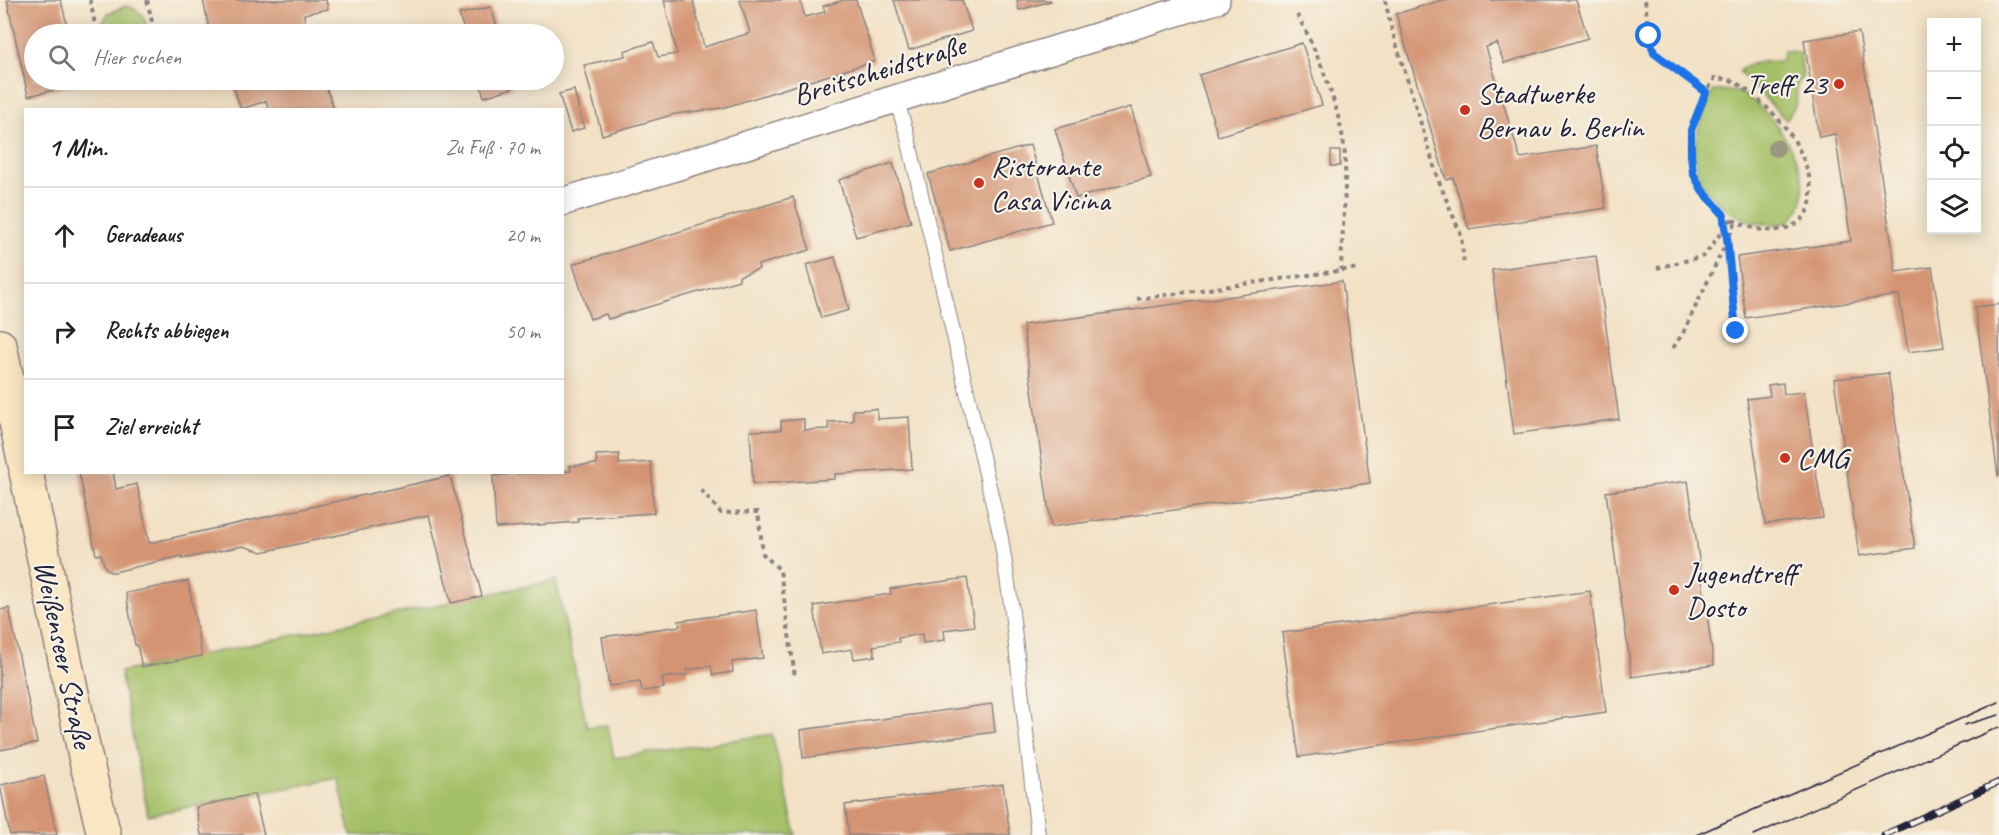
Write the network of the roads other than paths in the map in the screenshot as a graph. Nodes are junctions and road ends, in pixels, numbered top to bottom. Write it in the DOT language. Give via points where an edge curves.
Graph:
graph roads {
  1 [pos="1216,0"];
  2 [pos="896,99"];
  3 [pos="564,201"];
  4 [pos="10,359"];
  5 [pos="24,457"];
  6 [pos="27,474"];
  7 [pos="105,835"];
  8 [pos="1038,835"];
  1 -- 2 [label="street, Breitscheidstraße"];
  2 -- 3 [label="street, Breitscheidstraße"];
  2 -- 8 [label="lane" via="1000,538"];
  4 -- 5 [label="main road, Weißenseer Straße"];
  6 -- 7 [label="main road, Weißenseer Straße"];
}
